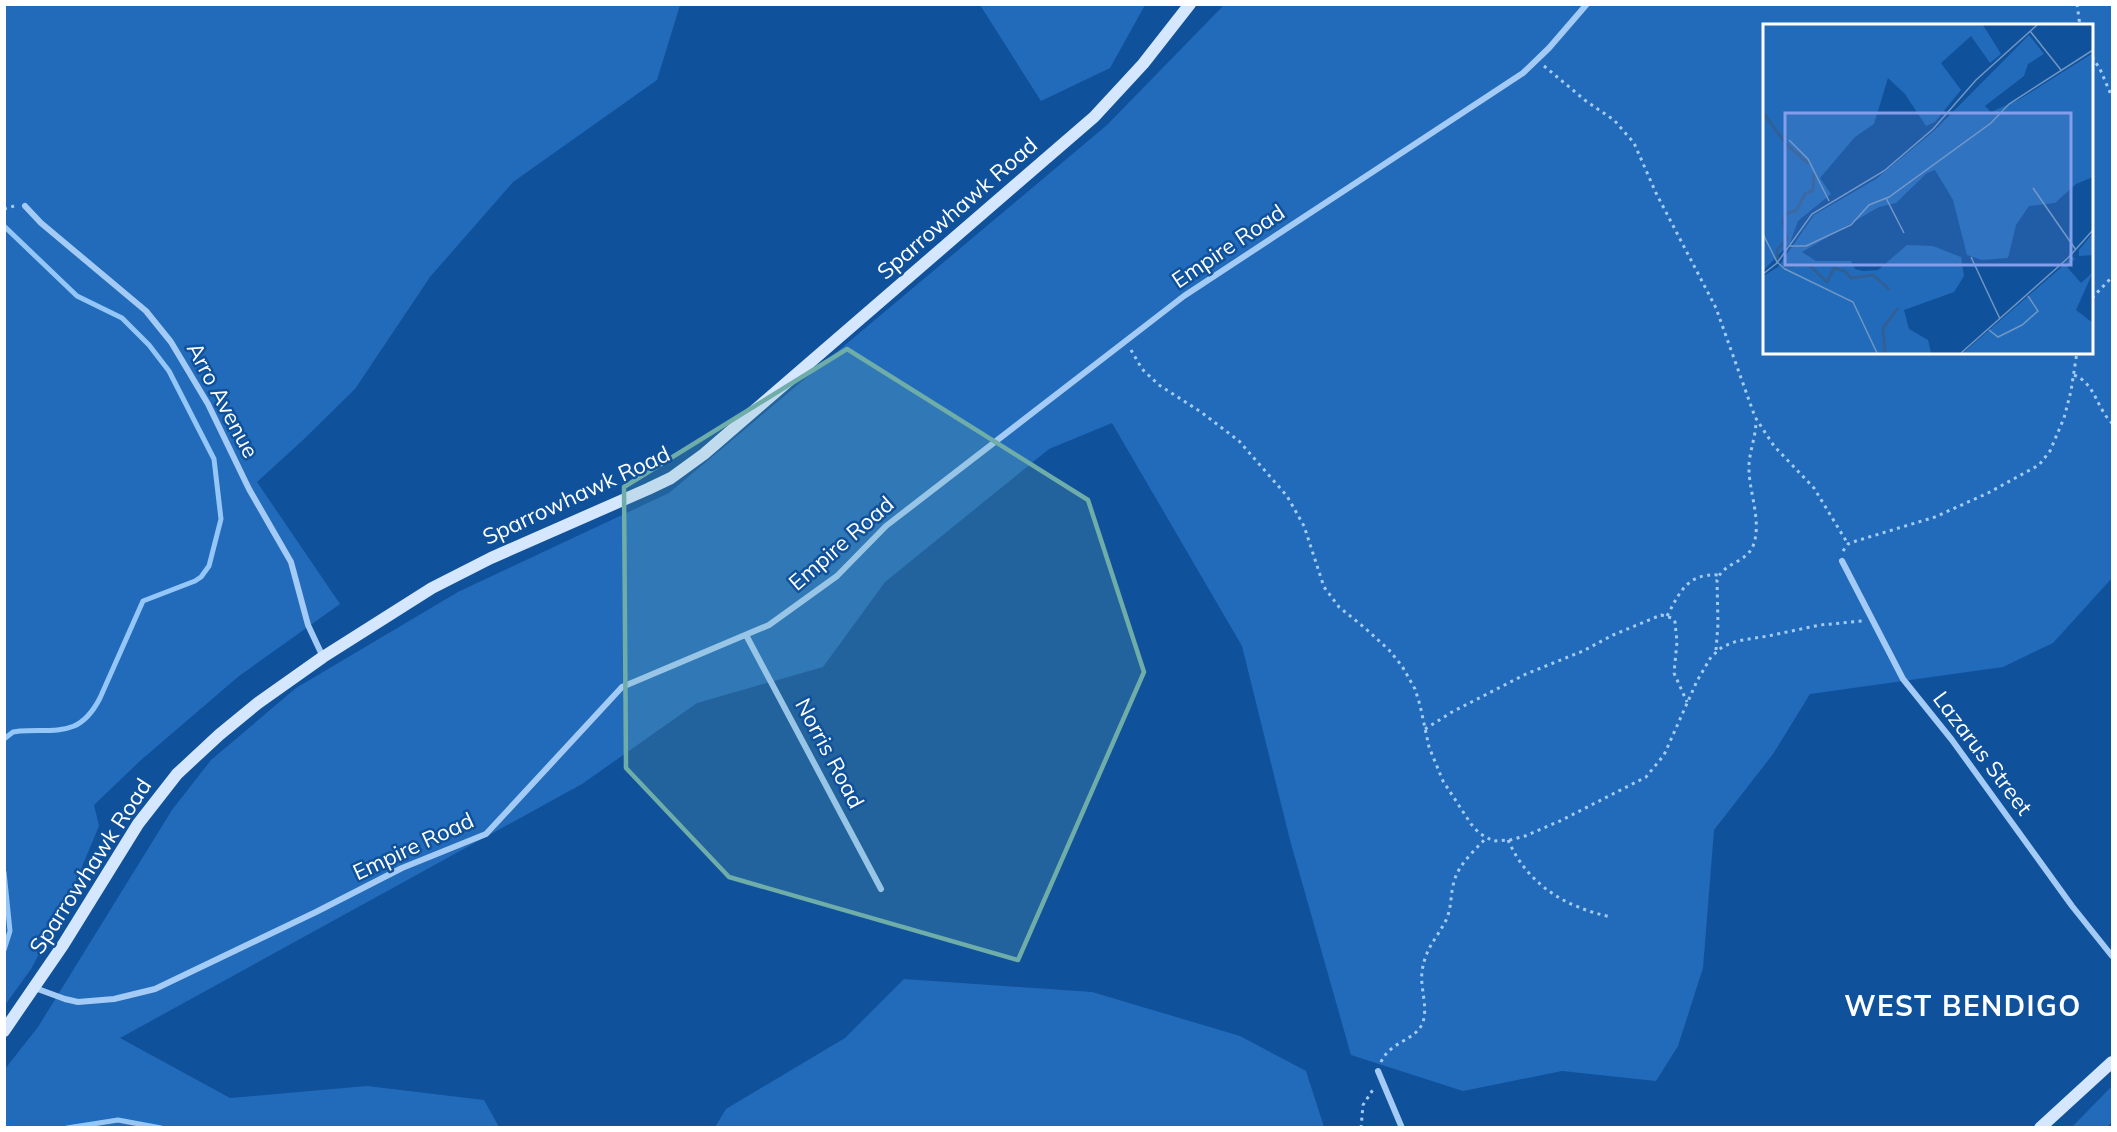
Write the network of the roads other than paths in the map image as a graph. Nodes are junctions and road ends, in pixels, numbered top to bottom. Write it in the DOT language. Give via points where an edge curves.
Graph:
graph roads {
  1 [pos="1190,4"];
  2 [pos="1587,4"];
  3 [pos="25,206"];
  4 [pos="1842,561"];
  5 [pos="746,635"];
  6 [pos="323,657"];
  7 [pos="881,889"];
  8 [pos="2112,956"];
  9 [pos="35,988"];
  10 [pos="4,1031"];
  11 [pos="2112,1062"];
  12 [pos="1378,1071"];
  13 [pos="1402,1128"];
  14 [pos="2040,1128"];
  1 -- 6 [label="street, Sparrowhawk Road" via="1143,64 1094,117 705,454 671,478 432,588"];
  2 -- 5 [label="street, Empire Road" via="1524,73 1184,296 886,526 837,576 769,625"];
  3 -- 6 [label="street, Arro Avenue" via="146,311 171,342 291,562 308,625"];
  4 -- 8 [label="street, Lazarus Street" via="1904,679"];
  5 -- 7 [label="street, Norris Road"];
  5 -- 9 [label="street, Empire Road" via="622,687 486,834 402,868 155,989 114,999 78,1002"];
  6 -- 9 [label="street, Sparrowhawk Road" via="238,719 177,774 138,824"];
  9 -- 10 [label="street, Sparrowhawk Road"];
  11 -- 14 [label="street"];
  12 -- 13 [label="street"];
}
